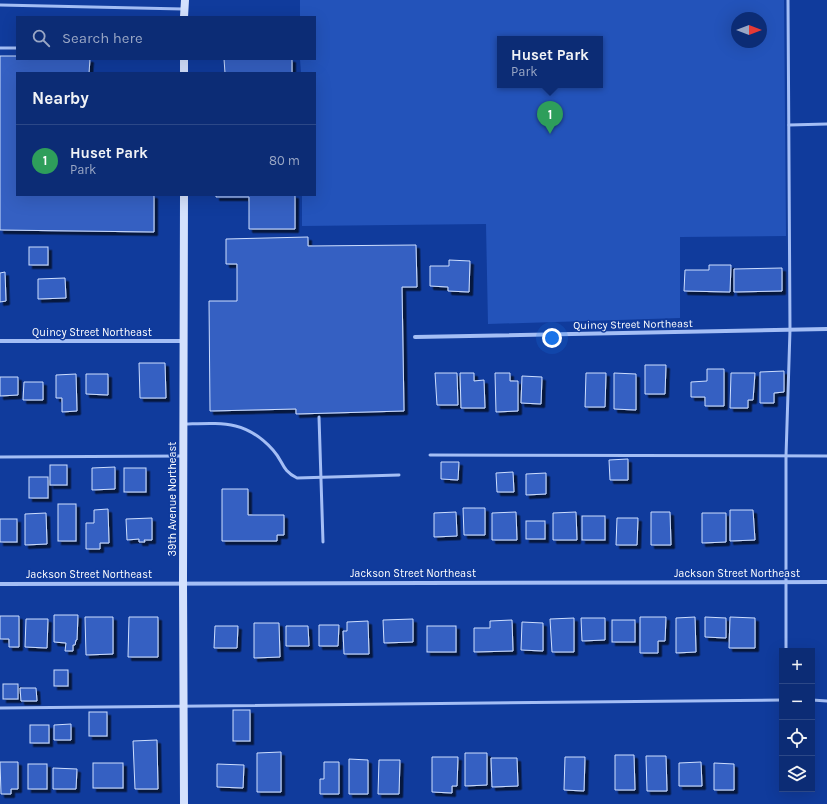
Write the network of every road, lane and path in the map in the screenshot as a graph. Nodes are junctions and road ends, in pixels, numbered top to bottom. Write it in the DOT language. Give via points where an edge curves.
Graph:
graph roads {
  1 [pos="7,0"];
  2 [pos="185,0"];
  3 [pos="788,0"];
  4 [pos="0,5"];
  5 [pos="7,5"];
  6 [pos="185,13"];
  7 [pos="0,48"];
  8 [pos="16,48"];
  9 [pos="184,60"];
  10 [pos="184,72"];
  11 [pos="827,124"];
  12 [pos="789,125"];
  13 [pos="184,196"];
  14 [pos="827,329"];
  15 [pos="790,330"];
  16 [pos="415,337"];
  17 [pos="0,341"];
  18 [pos="183,341"];
  19 [pos="319,417"];
  20 [pos="183,424"];
  21 [pos="430,455"];
  22 [pos="183,456"];
  23 [pos="786,456"];
  24 [pos="827,456"];
  25 [pos="0,458"];
  26 [pos="399,475"];
  27 [pos="321,477"];
  28 [pos="323,542"];
  29 [pos="183,582"];
  30 [pos="785,582"];
  31 [pos="827,582"];
  32 [pos="0,584"];
  33 [pos="786,648"];
  34 [pos="779,700"];
  35 [pos="815,700"];
  36 [pos="827,700"];
  37 [pos="184,706"];
  38 [pos="0,708"];
  39 [pos="184,804"];
  1 -- 5 [label="lane"];
  2 -- 6 [label="street"];
  3 -- 12 [label="lane"];
  4 -- 5 [label="lane"];
  5 -- 6 [label="lane"];
  7 -- 8 [label="lane"];
  9 -- 10 [label="street"];
  11 -- 12 [label="lane"];
  12 -- 15 [label="lane"];
  13 -- 18 [label="street, 39th Avenue Northeast"];
  14 -- 15 [label="street, Quincy Street Northeast"];
  15 -- 16 [label="street, Quincy Street Northeast"];
  15 -- 23 [label="lane"];
  17 -- 18 [label="street, Quincy Street Northeast"];
  18 -- 20 [label="street, 39th Avenue Northeast"];
  19 -- 27 [label="lane"];
  20 -- 22 [label="street, 39th Avenue Northeast"];
  20 -- 27 [label="lane" via="223,423 247,429 260,436 274,451 288,473 297,478"];
  21 -- 23 [label="lane"];
  22 -- 25 [label="lane"];
  22 -- 29 [label="street, 39th Avenue Northeast"];
  23 -- 24 [label="lane"];
  23 -- 30 [label="lane"];
  26 -- 27 [label="lane"];
  27 -- 28 [label="lane"];
  29 -- 30 [label="street, Jackson Street Northeast"];
  29 -- 32 [label="street, Jackson Street Northeast"];
  29 -- 37 [label="street, 39th Avenue Northeast"];
  30 -- 31 [label="street, Jackson Street Northeast"];
  30 -- 33 [label="lane"];
  34 -- 37 [label="lane"];
  35 -- 36 [label="lane"];
  37 -- 38 [label="lane"];
  37 -- 39 [label="street, 39th Avenue Northeast"];
}
